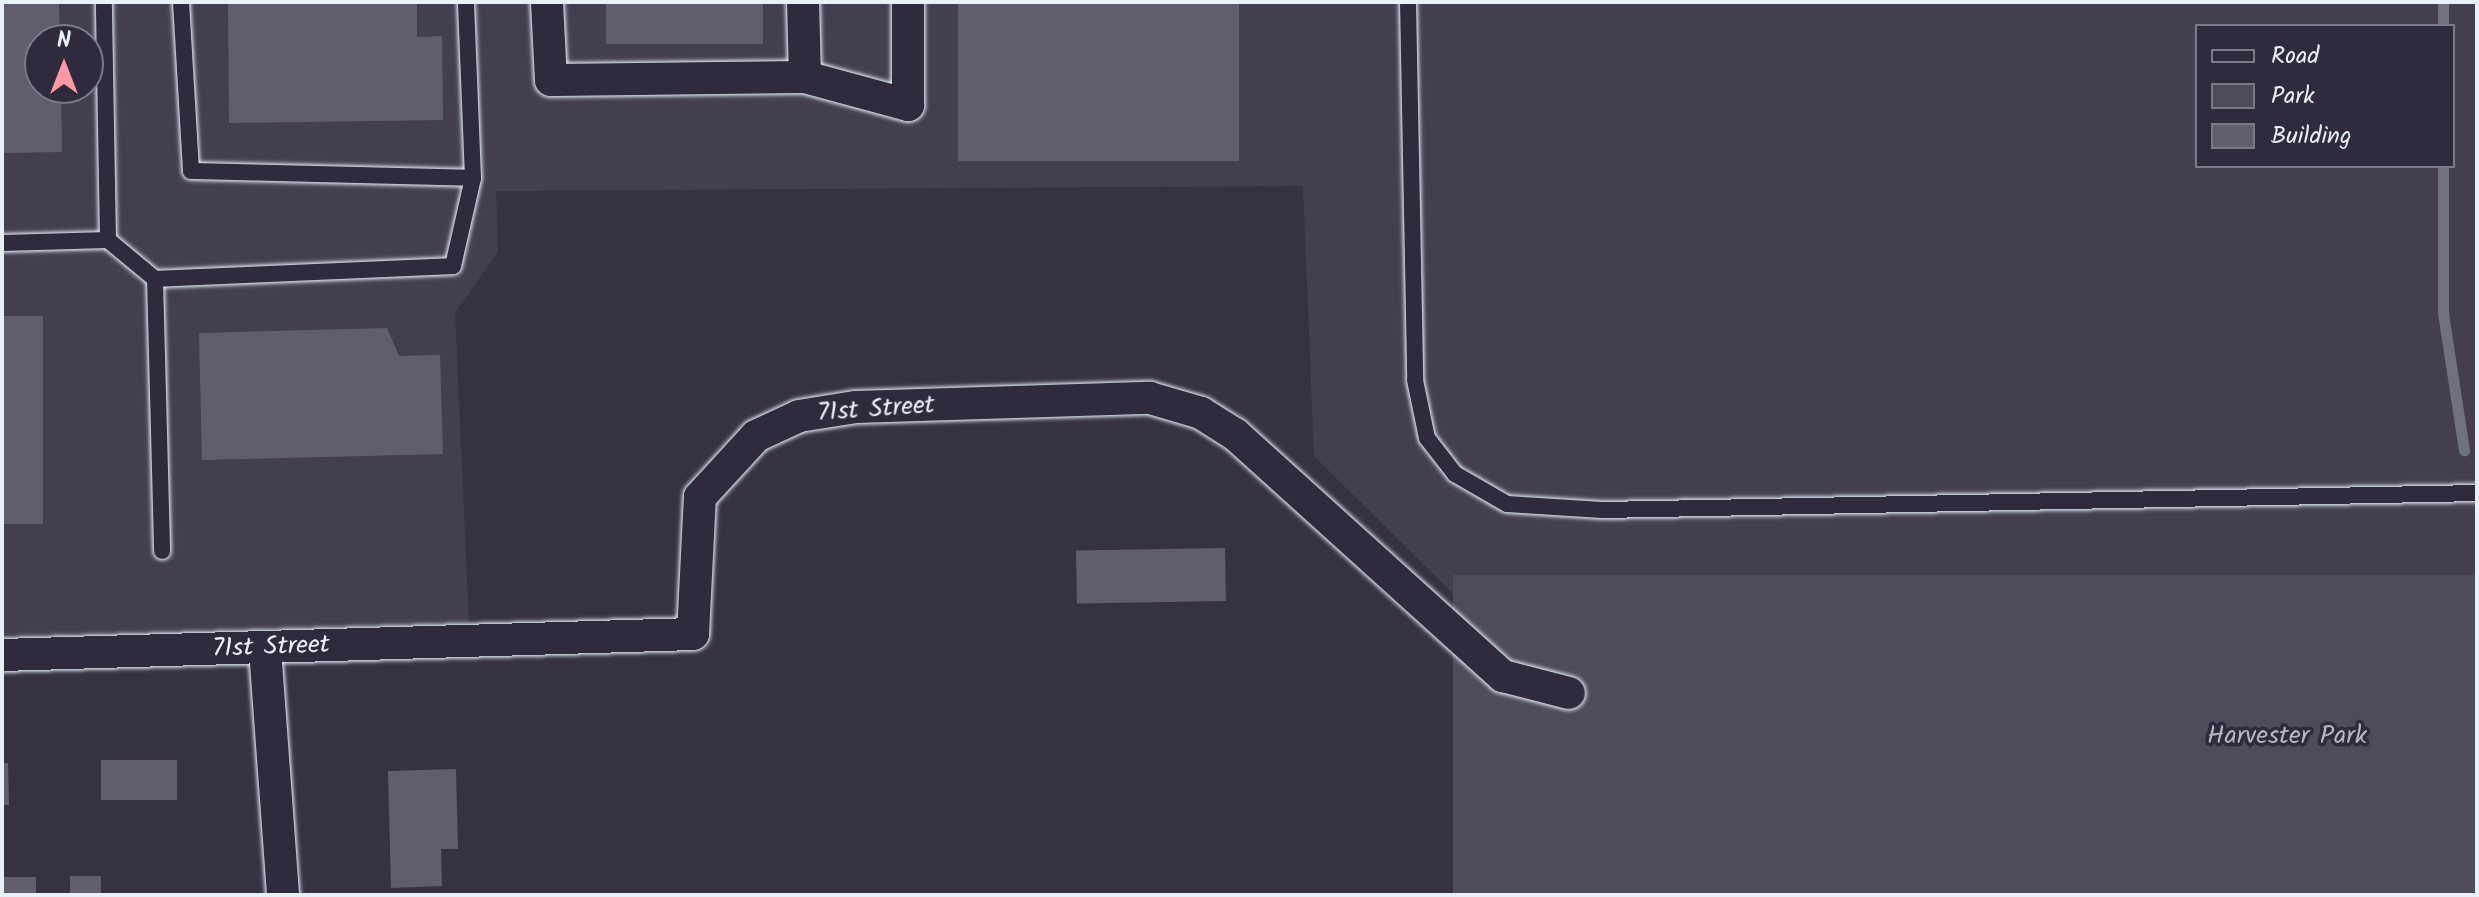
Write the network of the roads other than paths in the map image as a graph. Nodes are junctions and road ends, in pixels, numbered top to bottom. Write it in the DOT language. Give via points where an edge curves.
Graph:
graph roads {
  1 [pos="104,2"];
  2 [pos="181,2"];
  3 [pos="466,2"];
  4 [pos="547,2"];
  5 [pos="803,2"];
  6 [pos="908,2"];
  7 [pos="1408,2"];
  8 [pos="805,77"];
  9 [pos="473,178"];
  10 [pos="108,240"];
  11 [pos="2,243"];
  12 [pos="155,279"];
  13 [pos="2477,493"];
  14 [pos="162,551"];
  15 [pos="265,649"];
  16 [pos="2,655"];
  17 [pos="1569,693"];
  18 [pos="283,895"];
  1 -- 10 [label="lane"];
  2 -- 9 [label="lane" via="191,171"];
  3 -- 9 [label="lane"];
  4 -- 8 [label="street" via="551,80"];
  5 -- 8 [label="street"];
  6 -- 8 [label="street" via="908,105"];
  7 -- 13 [label="lane" via="1415,380 1427,438 1455,474 1507,504 1602,510"];
  9 -- 12 [label="lane" via="453,266"];
  10 -- 11 [label="lane"];
  10 -- 12 [label="lane"];
  12 -- 14 [label="lane"];
  15 -- 16 [label="street, 71st Street"];
  15 -- 17 [label="street, 71st Street" via="693,634 700,497 756,436 799,416 856,407 1150,398 1201,413 1236,435 1503,676"];
  15 -- 18 [label="street"];
}
